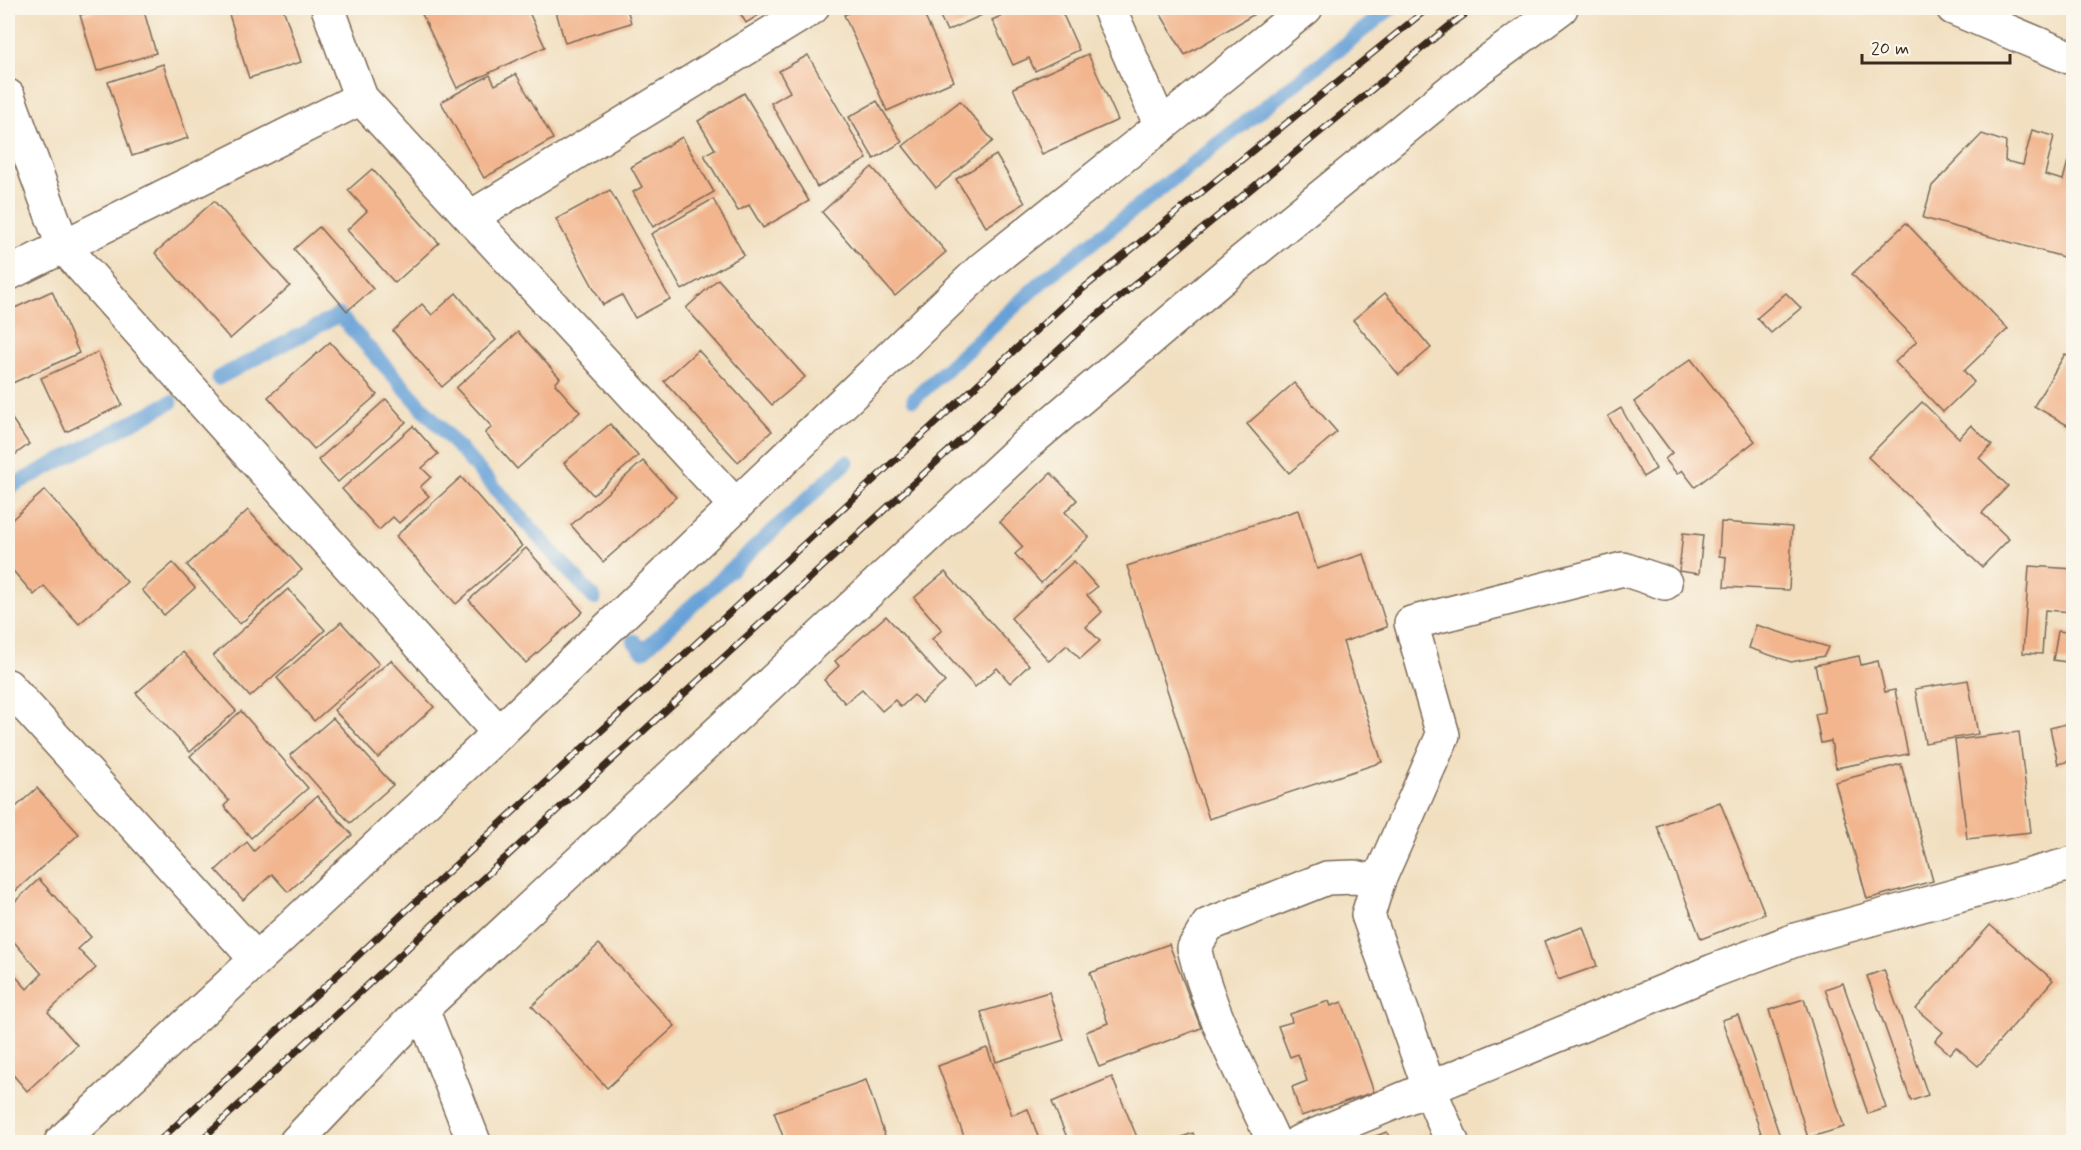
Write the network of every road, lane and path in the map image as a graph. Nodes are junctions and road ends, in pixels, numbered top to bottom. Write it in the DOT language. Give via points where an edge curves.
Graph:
graph roads {
  1 [pos="328,8"];
  2 [pos="812,8"];
  3 [pos="1109,8"];
  4 [pos="1305,8"];
  5 [pos="1562,8"];
  6 [pos="1953,8"];
  7 [pos="2073,58"];
  8 [pos="8,96"];
  9 [pos="361,98"];
  10 [pos="1161,126"];
  11 [pos="471,217"];
  12 [pos="63,246"];
  13 [pos="8,274"];
  14 [pos="736,506"];
  15 [pos="1665,583"];
  16 [pos="8,686"];
  17 [pos="499,733"];
  18 [pos="2073,863"];
  19 [pos="1378,882"];
  20 [pos="256,959"];
  21 [pos="422,1009"];
  22 [pos="1430,1090"];
  23 [pos="61,1143"];
  24 [pos="296,1143"];
  25 [pos="474,1143"];
  26 [pos="1274,1143"];
  27 [pos="1299,1143"];
  28 [pos="1452,1143"];
  1 -- 9 [label="street"];
  2 -- 11 [label="street"];
  3 -- 10 [label="street"];
  4 -- 10 [label="street"];
  5 -- 21 [label="street" via="1474,72 1030,441"];
  6 -- 7 [label="street"];
  8 -- 12 [label="street"];
  9 -- 11 [label="street"];
  9 -- 12 [label="street"];
  10 -- 14 [label="street" via="983,268"];
  11 -- 14 [label="street"];
  12 -- 13 [label="street"];
  12 -- 17 [label="street"];
  14 -- 17 [label="street"];
  15 -- 19 [label="street" via="1623,569 1412,623 1443,735"];
  16 -- 20 [label="street"];
  17 -- 20 [label="street"];
  18 -- 22 [label="street" via="1795,940"];
  19 -- 22 [label="street" via="1368,915"];
  19 -- 26 [label="street" via="1355,877 1327,878 1208,925 1194,948 1219,1024"];
  20 -- 23 [label="street"];
  21 -- 24 [label="street"];
  21 -- 25 [label="street"];
  22 -- 27 [label="street"];
  22 -- 28 [label="street"];
}
